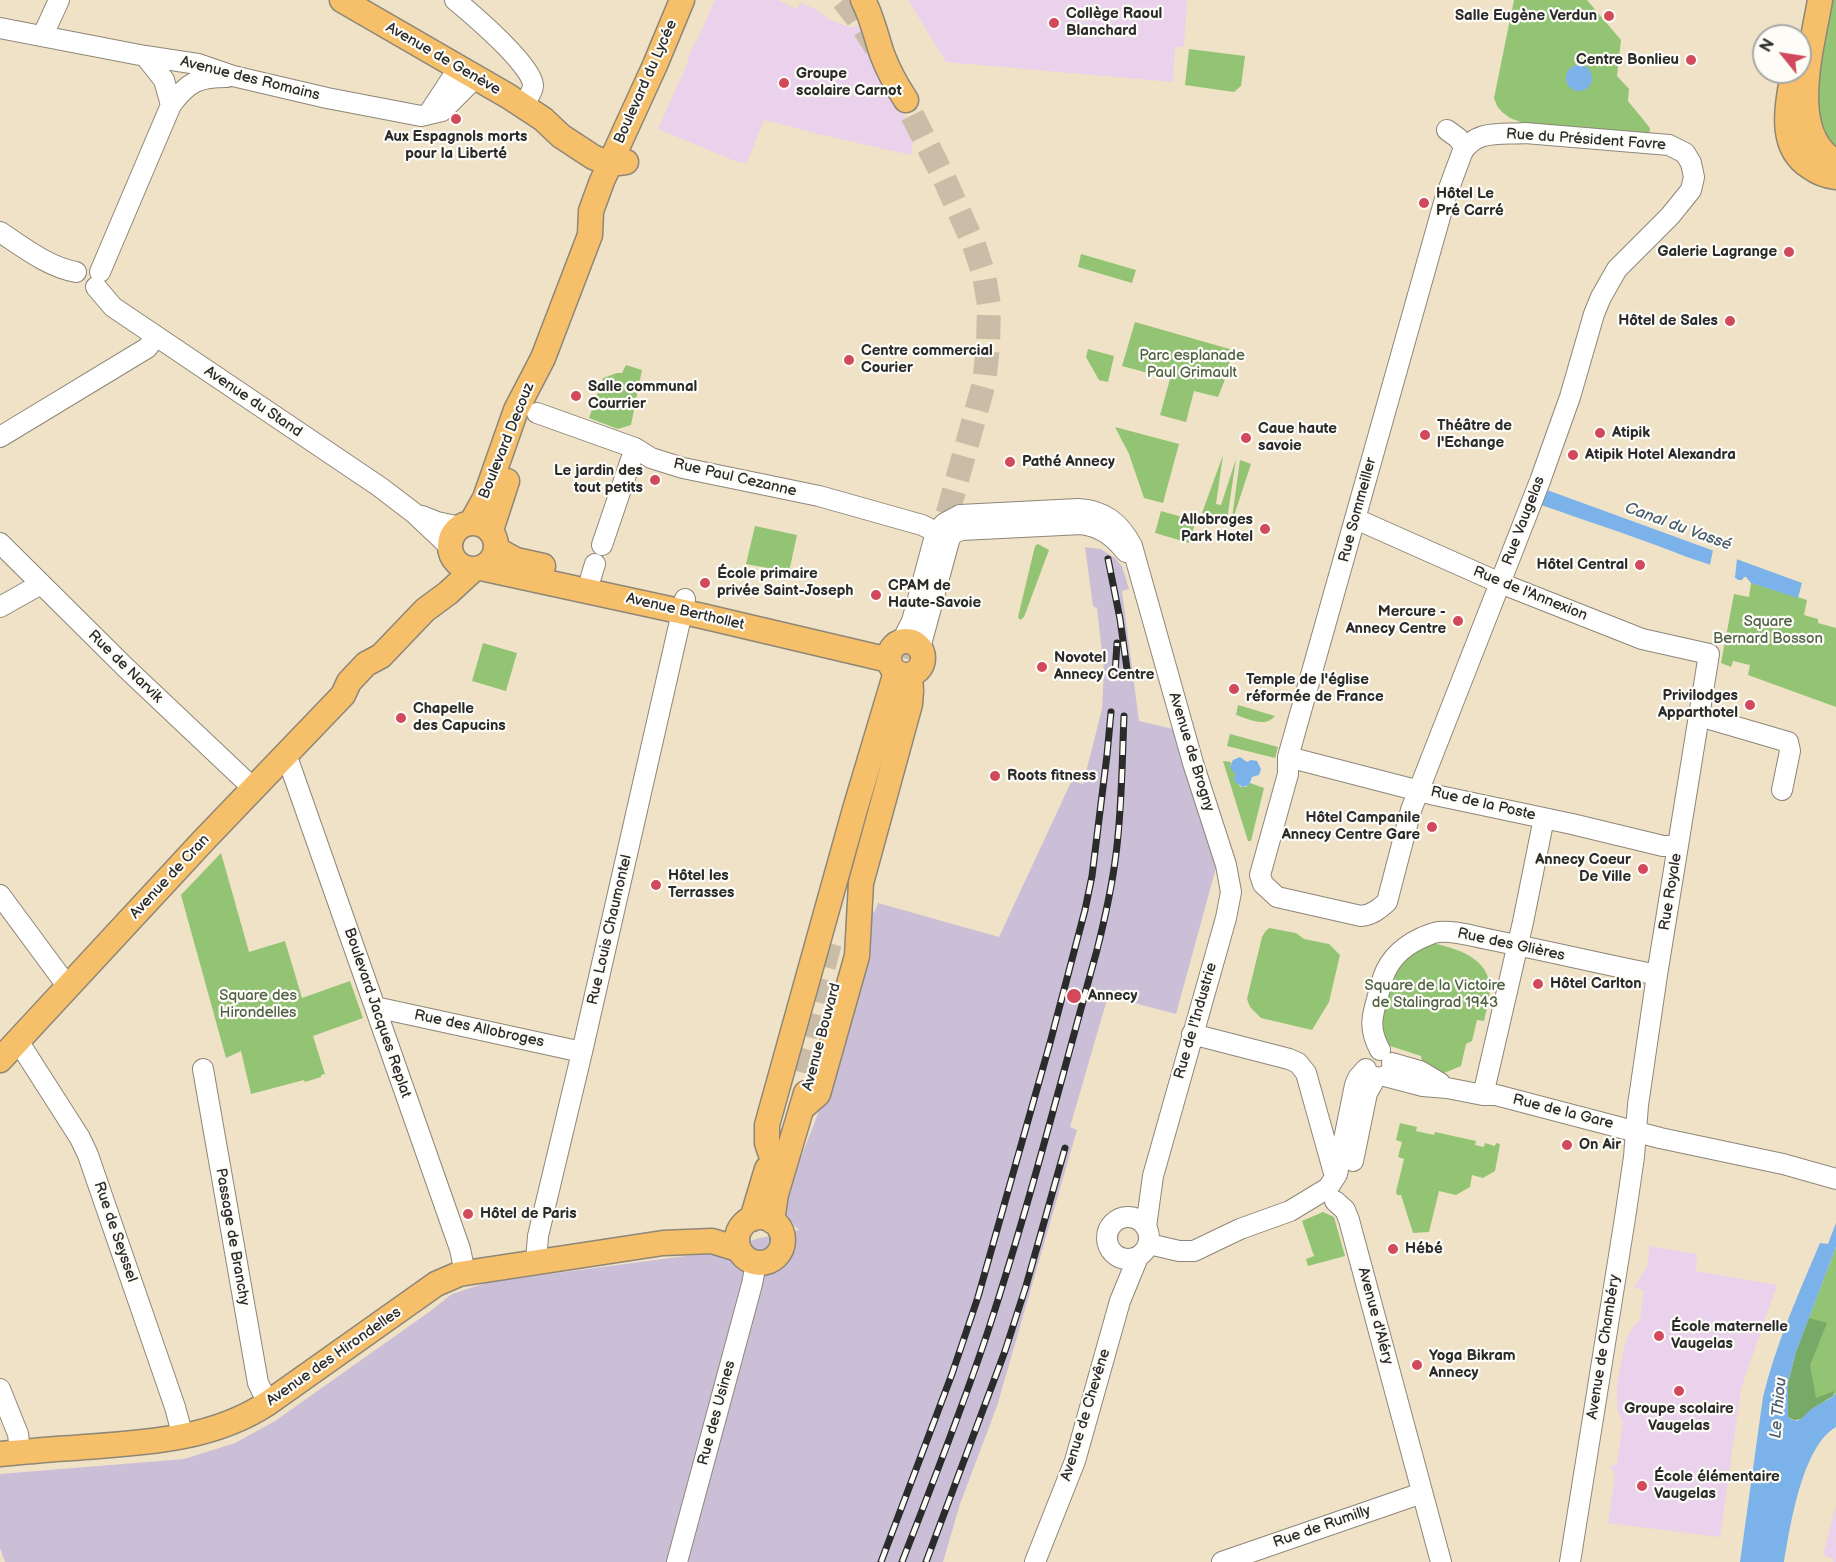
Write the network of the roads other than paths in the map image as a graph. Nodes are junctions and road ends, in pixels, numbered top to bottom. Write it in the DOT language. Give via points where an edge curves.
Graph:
graph roads {
  1 [pos="59,0"];
  2 [pos="342,0"];
  3 [pos="455,0"];
  4 [pos="682,0"];
  5 [pos="697,0"];
  6 [pos="863,0"];
  7 [pos="1805,0"];
  8 [pos="1820,0"];
  9 [pos="1801,24"];
  10 [pos="0,28"];
  11 [pos="43,35"];
  12 [pos="145,56"];
  13 [pos="466,73"];
  14 [pos="233,76"];
  15 [pos="1791,84"];
  16 [pos="906,100"];
  17 [pos="515,101"];
  18 [pos="171,105"];
  19 [pos="1447,130"];
  20 [pos="1470,144"];
  21 [pos="618,158"];
  22 [pos="1836,162"];
  23 [pos="1691,163"];
  24 [pos="1836,177"];
  25 [pos="0,232"];
  26 [pos="98,279"];
  27 [pos="156,337"];
  28 [pos="537,413"];
  29 [pos="0,437"];
  30 [pos="635,448"];
  31 [pos="1356,519"];
  32 [pos="936,532"];
  33 [pos="470,539"];
  34 [pos="0,543"];
  35 [pos="602,545"];
  36 [pos="477,569"];
  37 [pos="1137,570"];
  38 [pos="1500,583"];
  39 [pos="41,584"];
  40 [pos="684,605"];
  41 [pos="0,607"];
  42 [pos="425,610"];
  43 [pos="1709,654"];
  44 [pos="902,657"];
  45 [pos="1699,717"];
  46 [pos="286,754"];
  47 [pos="1288,757"];
  48 [pos="253,788"];
  49 [pos="1418,790"];
  50 [pos="1782,790"];
  51 [pos="1544,818"];
  52 [pos="1678,846"];
  53 [pos="857,851"];
  54 [pos="1226,865"];
  55 [pos="0,895"];
  56 [pos="1387,902"];
  57 [pos="1517,945"];
  58 [pos="1657,975"];
  59 [pos="68,987"];
  60 [pos="375,1006"];
  61 [pos="1192,1034"];
  62 [pos="18,1041"];
  63 [pos="582,1052"];
  64 [pos="0,1060"];
  65 [pos="1380,1067"];
  66 [pos="203,1069"];
  67 [pos="796,1071"];
  68 [pos="1483,1095"];
  69 [pos="802,1108"];
  70 [pos="1635,1131"];
  71 [pos="771,1155"];
  72 [pos="1832,1172"];
  73 [pos="1153,1176"];
  74 [pos="1335,1178"];
  75 [pos="1335,1202"];
  76 [pos="1290,1211"];
  77 [pos="1127,1217"];
  78 [pos="752,1235"];
  79 [pos="1144,1243"];
  80 [pos="1117,1256"];
  81 [pos="536,1261"];
  82 [pos="465,1273"];
  83 [pos="1120,1301"];
  84 [pos="0,1389"];
  85 [pos="268,1403"];
  86 [pos="183,1437"];
  87 [pos="10,1453"];
  88 [pos="1422,1493"];
  89 [pos="677,1562"];
  90 [pos="1035,1562"];
  91 [pos="1222,1562"];
  92 [pos="1441,1562"];
  93 [pos="1570,1562"];
  1 -- 11 [label="street"];
  2 -- 13 [label="main road, Avenue de Genève"];
  3 -- 17 [label="street" via="527,72"];
  4 -- 21 [label="main road, Boulevard du Lycée"];
  5 -- 21 [label="main road, Boulevard du Lycée" via="671,65"];
  6 -- 16 [label="main road" via="883,55"];
  7 -- 9 [label="main road"];
  8 -- 22 [label="main road" via="1807,78 1806,110 1816,142"];
  10 -- 11 [label="street, Avenue des Romains"];
  11 -- 12 [label="street, Avenue des Romains"];
  12 -- 14 [label="street, Avenue des Romains" via="198,64"];
  12 -- 18 [label="street" via="164,80"];
  13 -- 14 [label="street, Avenue des Romains" via="442,111 421,116"];
  13 -- 17 [label="main road, Avenue de Genève"];
  14 -- 18 [label="street" via="197,81"];
  15 -- 24 [label="main road" via="1787,130 1793,149 1811,168"];
  17 -- 21 [label="main road, Avenue de Genève" via="593,157"];
  18 -- 26 [label="street"];
  19 -- 20 [label="street"];
  20 -- 23 [label="street, Rue du Président Favre" via="1490,134 1525,133 1646,143 1677,148"];
  20 -- 31 [label="street, Rue Sommeiller" via="1444,199"];
  21 -- 33 [label="main road, Boulevard Decouz" via="604,217 590,235 543,358 516,410"];
  23 -- 38 [label="street, Rue Vaugelas" via="1694,177 1683,202 1617,269 1601,297 1570,397"];
  25 -- 26 [label="street, Avenue du Stand" via="63,270 76,273 75,280 87,290"];
  26 -- 27 [label="street, Avenue du Stand" via="113,307"];
  27 -- 29 [label="street" via="147,348"];
  27 -- 33 [label="street, Avenue du Stand" via="414,513"];
  28 -- 30 [label="street, Rue Paul Cezanne"];
  30 -- 32 [label="street, Rue Paul Cezanne" via="651,458 683,468 819,496"];
  30 -- 35 [label="street"];
  31 -- 38 [label="street, Rue de l'Annexion"];
  31 -- 47 [label="street, Rue Sommeiller"];
  32 -- 37 [label="street, Avenue de Brogny" via="960,515 1092,511 1110,518 1122,529"];
  32 -- 44 [label="street"];
  33 -- 36 [label="main road, Avenue de Cran" via="494,558"];
  33 -- 40 [label="main road, Avenue Berthollet" via="516,560 593,570"];
  33 -- 42 [label="main road, Avenue de Cran"];
  34 -- 39 [label="street, Rue de Narvik"];
  36 -- 40 [label="main road, Avenue Berthollet"];
  36 -- 42 [label="main road, Avenue de Cran"];
  37 -- 44 [label="street" via="1114,538 1093,526 960,530 949,540"];
  37 -- 54 [label="street, Avenue de Brogny"];
  38 -- 43 [label="street, Rue de l'Annexion" via="1642,639"];
  38 -- 49 [label="street, Rue Vaugelas"];
  39 -- 41 [label="street"];
  39 -- 48 [label="street, Rue de Narvik"];
  40 -- 44 [label="main road, Avenue Berthollet"];
  40 -- 63 [label="street, Rue Louis Chaumontel"];
  42 -- 46 [label="main road, Avenue de Cran" via="381,656 374,672 357,690 343,695"];
  43 -- 45 [label="street, Rue Royale"];
  44 -- 69 [label="main road" via="911,691 910,704 861,883 857,956 818,1094"];
  44 -- 71 [label="main road" via="855,809 767,1125"];
  45 -- 50 [label="street" via="1788,742 1790,751"];
  45 -- 52 [label="street, Rue Royale"];
  46 -- 48 [label="main road, Avenue de Cran"];
  46 -- 60 [label="street, Boulevard Jacques Replat"];
  47 -- 49 [label="street, Rue de la Poste"];
  47 -- 56 [label="street, Rue Sommeiller" via="1288,774 1260,875 1263,884 1277,897 1361,916 1376,912"];
  48 -- 59 [label="main road, Avenue de Cran"];
  49 -- 51 [label="street, Rue de la Poste"];
  49 -- 56 [label="street, Rue Vaugelas"];
  51 -- 52 [label="street, Rue de la Poste" via="1663,846"];
  51 -- 57 [label="street"];
  52 -- 58 [label="street, Rue Royale"];
  53 -- 69 [label="main road, Avenue Bouvard" via="849,880 845,951"];
  54 -- 61 [label="street, Rue de l'Industrie" via="1231,892 1226,918"];
  55 -- 59 [label="street"];
  57 -- 58 [label="street, Rue des Glières"];
  57 -- 65 [label="street, Rue des Glières" via="1435,932 1399,952 1382,978 1371,1028"];
  57 -- 68 [label="street"];
  58 -- 70 [label="street, Rue Royale"];
  59 -- 62 [label="main road, Avenue de Cran"];
  60 -- 63 [label="street, Rue des Allobroges"];
  60 -- 82 [label="street, Boulevard Jacques Replat"];
  61 -- 73 [label="street, Rue de l'Industrie"];
  61 -- 74 [label="street" via="1298,1063 1306,1073"];
  62 -- 64 [label="main road, Avenue de Cran"];
  62 -- 86 [label="street, Rue de Seyssel" via="88,1155"];
  63 -- 81 [label="street, Rue Louis Chaumontel" via="538,1236"];
  65 -- 68 [label="street, Rue de la Gare" via="1423,1086"];
  65 -- 74 [label="street" via="1358,1078 1355,1085"];
  65 -- 75 [label="street" via="1367,1093 1348,1181"];
  66 -- 85 [label="street, Passage de Branchy" via="258,1383"];
  67 -- 71 [label="main road, Avenue Bouvard"];
  68 -- 70 [label="street, Rue de la Gare"];
  69 -- 78 [label="main road, Avenue Bouvard" via="776,1194"];
  70 -- 72 [label="street, Rue de la Gare"];
  70 -- 93 [label="street, Avenue de Chambéry" via="1625,1218"];
  71 -- 78 [label="main road, Avenue Bouvard"];
  73 -- 77 [label="street, Rue de l'Industrie"];
  73 -- 79 [label="street, Rue de l'Industrie"];
  74 -- 76 [label="street" via="1324,1191"];
  75 -- 76 [label="street"];
  75 -- 88 [label="street, Avenue d'Aléry" via="1345,1210 1348,1220"];
  76 -- 79 [label="street" via="1194,1251"];
  77 -- 79 [label="street" via="1138,1219"];
  77 -- 80 [label="street" via="1115,1222 1108,1234 1108,1245"];
  78 -- 81 [label="main road, Avenue des Hirondelles" via="694,1232 663,1243"];
  78 -- 89 [label="street, Rue des Usines" via="752,1284"];
  79 -- 80 [label="street" via="1128,1259"];
  79 -- 83 [label="street, Avenue de Chevêne"];
  80 -- 83 [label="street, Avenue de Chevêne"];
  81 -- 82 [label="main road, Avenue des Hirondelles"];
  82 -- 85 [label="main road, Avenue des Hirondelles" via="436,1284"];
  83 -- 90 [label="street, Avenue de Chevêne" via="1075,1461"];
  84 -- 87 [label="street" via="18,1434"];
  85 -- 86 [label="main road, Avenue des Hirondelles" via="237,1421"];
  86 -- 87 [label="main road, Avenue des Hirondelles"];
  88 -- 91 [label="street, Rue de Rumilly"];
  88 -- 92 [label="street, Avenue d'Aléry"];
}
